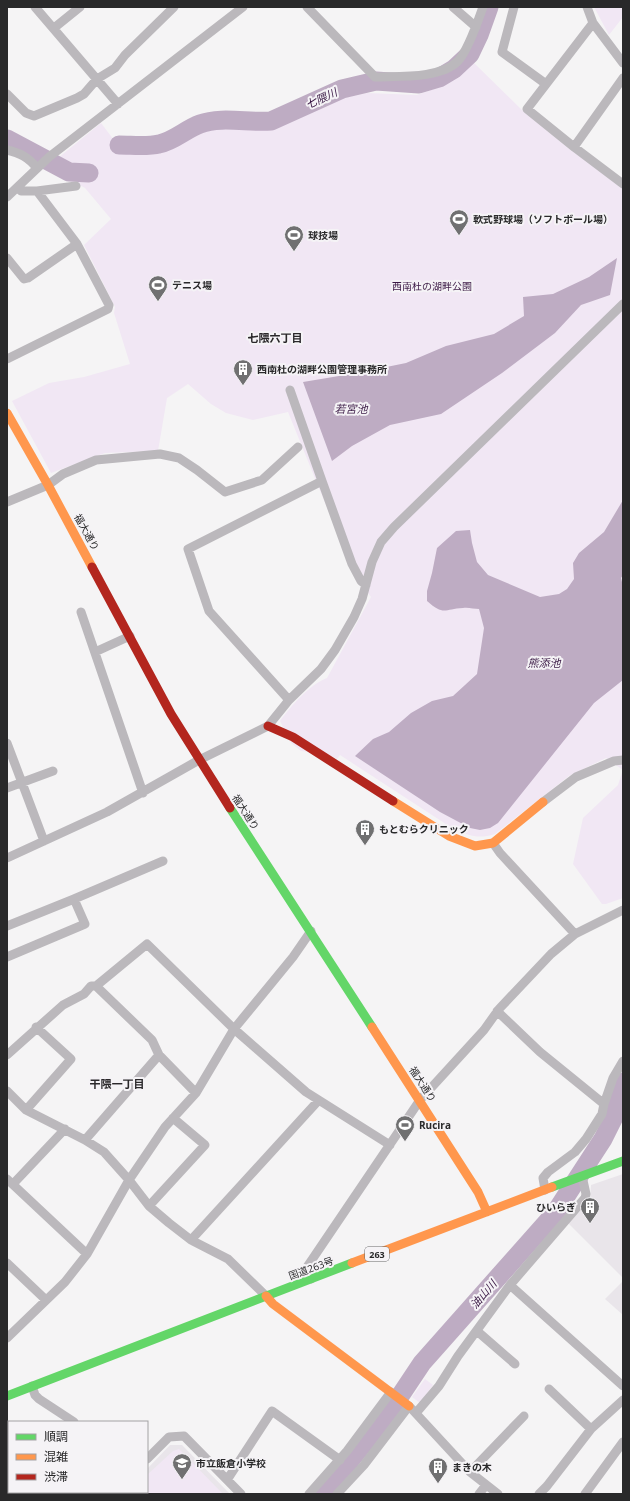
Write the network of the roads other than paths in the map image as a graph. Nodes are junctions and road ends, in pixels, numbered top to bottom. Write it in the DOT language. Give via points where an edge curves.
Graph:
graph roads {
  1 [pos="35,7"];
  2 [pos="80,7"];
  3 [pos="174,7"];
  4 [pos="243,7"];
  5 [pos="307,7"];
  6 [pos="453,7"];
  7 [pos="482,7"];
  8 [pos="514,7"];
  9 [pos="587,7"];
  10 [pos="593,22"];
  11 [pos="476,27"];
  12 [pos="54,28"];
  13 [pos="623,63"];
  14 [pos="623,78"];
  15 [pos="97,80"];
  16 [pos="546,84"];
  17 [pos="7,94"];
  18 [pos="118,104"];
  19 [pos="574,147"];
  20 [pos="7,150"];
  21 [pos="38,167"];
  22 [pos="623,184"];
  23 [pos="76,186"];
  24 [pos="18,187"];
  25 [pos="37,191"];
  26 [pos="7,197"];
  27 [pos="77,244"];
  28 [pos="7,258"];
  29 [pos="623,304"];
  30 [pos="7,359"];
  31 [pos="290,390"];
  32 [pos="7,414"];
  33 [pos="298,447"];
  34 [pos="322,481"];
  35 [pos="48,485"];
  36 [pos="7,502"];
  37 [pos="366,584"];
  38 [pos="81,612"];
  39 [pos="130,636"];
  40 [pos="95,652"];
  41 [pos="289,700"];
  42 [pos="268,726"];
  43 [pos="7,743"];
  44 [pos="199,760"];
  45 [pos="623,760"];
  46 [pos="53,771"];
  47 [pos="21,783"];
  48 [pos="7,788"];
  49 [pos="143,793"];
  50 [pos="543,802"];
  51 [pos="44,841"];
  52 [pos="494,843"];
  53 [pos="7,858"];
  54 [pos="163,861"];
  55 [pos="74,899"];
  56 [pos="623,910"];
  57 [pos="7,926"];
  58 [pos="311,931"];
  59 [pos="575,934"];
  60 [pos="7,957"];
  61 [pos="96,986"];
  62 [pos="497,1012"];
  63 [pos="36,1027"];
  64 [pos="234,1029"];
  65 [pos="7,1055"];
  66 [pos="159,1055"];
  67 [pos="623,1062"];
  68 [pos="7,1091"];
  69 [pos="196,1093"];
  70 [pos="318,1100"];
  71 [pos="420,1100"];
  72 [pos="604,1104"];
  73 [pos="26,1110"];
  74 [pos="173,1118"];
  75 [pos="65,1129"];
  76 [pos="85,1140"];
  77 [pos="390,1145"];
  78 [pos="623,1161"];
  79 [pos="582,1176"];
  80 [pos="129,1180"];
  81 [pos="10,1181"];
  82 [pos="545,1190"];
  83 [pos="149,1206"];
  84 [pos="487,1212"];
  85 [pos="191,1240"];
  86 [pos="87,1254"];
  87 [pos="7,1263"];
  88 [pos="311,1279"];
  89 [pos="510,1285"];
  90 [pos="266,1296"];
  91 [pos="46,1300"];
  92 [pos="477,1331"];
  93 [pos="7,1338"];
  94 [pos="515,1364"];
  95 [pos="32,1386"];
  96 [pos="623,1386"];
  97 [pos="549,1389"];
  98 [pos="391,1392"];
  99 [pos="7,1396"];
  100 [pos="623,1400"];
  101 [pos="409,1406"];
  102 [pos="416,1413"];
  103 [pos="524,1416"];
  104 [pos="72,1421"];
  105 [pos="591,1429"];
  106 [pos="623,1442"];
  107 [pos="148,1458"];
  108 [pos="340,1460"];
  109 [pos="470,1472"];
  110 [pos="228,1480"];
  111 [pos="486,1485"];
  112 [pos="589,1493"];
  113 [pos="241,1494"];
  114 [pos="309,1494"];
  115 [pos="337,1494"];
  116 [pos="479,1494"];
  117 [pos="498,1494"];
  118 [pos="539,1494"];
  1 -- 12 [label="street"];
  2 -- 12 [label="street"];
  3 -- 15 [label="street" via="115,68"];
  4 -- 18 [label="street"];
  5 -- 11 [label="street" via="375,77 416,76 450,67 460,59"];
  6 -- 11 [label="street"];
  7 -- 11 [label="street"];
  8 -- 16 [label="street" via="502,52"];
  9 -- 10 [label="street"];
  10 -- 13 [label="street"];
  10 -- 16 [label="street"];
  12 -- 15 [label="street"];
  14 -- 19 [label="street"];
  15 -- 17 [label="street" via="84,94 34,116 26,113"];
  15 -- 18 [label="street"];
  16 -- 19 [label="street" via="527,108"];
  18 -- 21 [label="street"];
  19 -- 22 [label="street"];
  20 -- 21 [label="street" via="30,160"];
  21 -- 24 [label="street"];
  23 -- 25 [label="street"];
  24 -- 25 [label="street" via="21,191"];
  24 -- 26 [label="street"];
  25 -- 27 [label="street"];
  27 -- 28 [label="street" via="28,278 24,278"];
  27 -- 30 [label="street" via="109,305 108,309"];
  29 -- 37 [label="street" via="394,527 381,542"];
  31 -- 34 [label="street"];
  32 -- 35 [label="main road, 福大通り"];
  33 -- 35 [label="street" via="262,480 225,492 179,458 160,454 96,460 63,474"];
  34 -- 37 [label="street" via="352,564 361,581"];
  34 -- 41 [label="street" via="188,550 209,611"];
  35 -- 36 [label="street"];
  35 -- 39 [label="main road, 福大通り"];
  37 -- 41 [label="street" via="354,617 335,650 321,669"];
  38 -- 40 [label="street"];
  39 -- 40 [label="street"];
  39 -- 44 [label="main road, 福大通り" via="171,714"];
  40 -- 49 [label="street"];
  41 -- 42 [label="street"];
  42 -- 44 [label="street"];
  42 -- 52 [label="main road" via="292,737 449,836 475,846"];
  43 -- 47 [label="street"];
  44 -- 49 [label="street"];
  44 -- 58 [label="main road, 福大通り"];
  45 -- 50 [label="street" via="614,761 576,777"];
  46 -- 47 [label="street"];
  47 -- 48 [label="street"];
  47 -- 51 [label="street"];
  49 -- 51 [label="street"];
  50 -- 52 [label="main road"];
  51 -- 53 [label="street"];
  52 -- 59 [label="street" via="500,853"];
  54 -- 55 [label="street"];
  55 -- 57 [label="street"];
  55 -- 60 [label="street" via="85,924"];
  56 -- 59 [label="street"];
  58 -- 64 [label="street"];
  58 -- 71 [label="main road, 福大通り"];
  59 -- 62 [label="street" via="551,954"];
  61 -- 63 [label="street" via="91,986 84,994 63,1005"];
  61 -- 64 [label="street" via="147,944"];
  61 -- 66 [label="street" via="152,1040"];
  62 -- 71 [label="street" via="484,1030"];
  62 -- 72 [label="street" via="540,1052"];
  63 -- 65 [label="street"];
  63 -- 73 [label="street" via="72,1059"];
  64 -- 69 [label="street"];
  64 -- 70 [label="street"];
  66 -- 69 [label="street"];
  66 -- 76 [label="street"];
  67 -- 72 [label="street" via="613,1078"];
  68 -- 73 [label="street"];
  69 -- 74 [label="street"];
  70 -- 77 [label="street"];
  70 -- 85 [label="street"];
  71 -- 77 [label="street"];
  71 -- 84 [label="main road, 福大通り" via="478,1192"];
  72 -- 82 [label="street" via="602,1114 586,1139 575,1152 543,1178"];
  73 -- 75 [label="street"];
  74 -- 80 [label="street"];
  74 -- 83 [label="street" via="205,1145"];
  75 -- 76 [label="street"];
  75 -- 81 [label="street"];
  76 -- 80 [label="street" via="104,1152"];
  77 -- 88 [label="street" via="307,1267"];
  78 -- 79 [label="main road, 国道263号 / 263"];
  79 -- 82 [label="main road, 国道263号 / 263"];
  79 -- 89 [label="street" via="586,1190 585,1198"];
  80 -- 83 [label="street"];
  80 -- 86 [label="street"];
  81 -- 86 [label="street"];
  82 -- 84 [label="main road, 国道263号 / 263"];
  83 -- 85 [label="street"];
  84 -- 88 [label="main road, 国道263号 / 263"];
  85 -- 90 [label="street" via="228,1259"];
  86 -- 91 [label="street" via="65,1282"];
  87 -- 91 [label="street"];
  88 -- 90 [label="main road, 国道263号 / 263"];
  89 -- 92 [label="street"];
  89 -- 96 [label="street"];
  90 -- 95 [label="main road, 国道263号 / 263"];
  90 -- 98 [label="main road" via="273,1304"];
  91 -- 93 [label="street"];
  92 -- 94 [label="street"];
  92 -- 102 [label="street" via="439,1386"];
  95 -- 99 [label="main road, 国道263号 / 263"];
  95 -- 104 [label="street" via="39,1399"];
  97 -- 105 [label="street"];
  98 -- 101 [label="main road"];
  98 -- 108 [label="street"];
  100 -- 105 [label="street"];
  101 -- 102 [label="street"];
  101 -- 115 [label="street" via="364,1466"];
  102 -- 109 [label="street"];
  103 -- 109 [label="street"];
  105 -- 118 [label="street"];
  106 -- 112 [label="street"];
  107 -- 110 [label="street" via="169,1437 184,1436"];
  108 -- 110 [label="street" via="272,1411"];
  108 -- 114 [label="street"];
  109 -- 111 [label="street"];
  110 -- 113 [label="street"];
  111 -- 116 [label="street"];
  111 -- 117 [label="street"];
}
